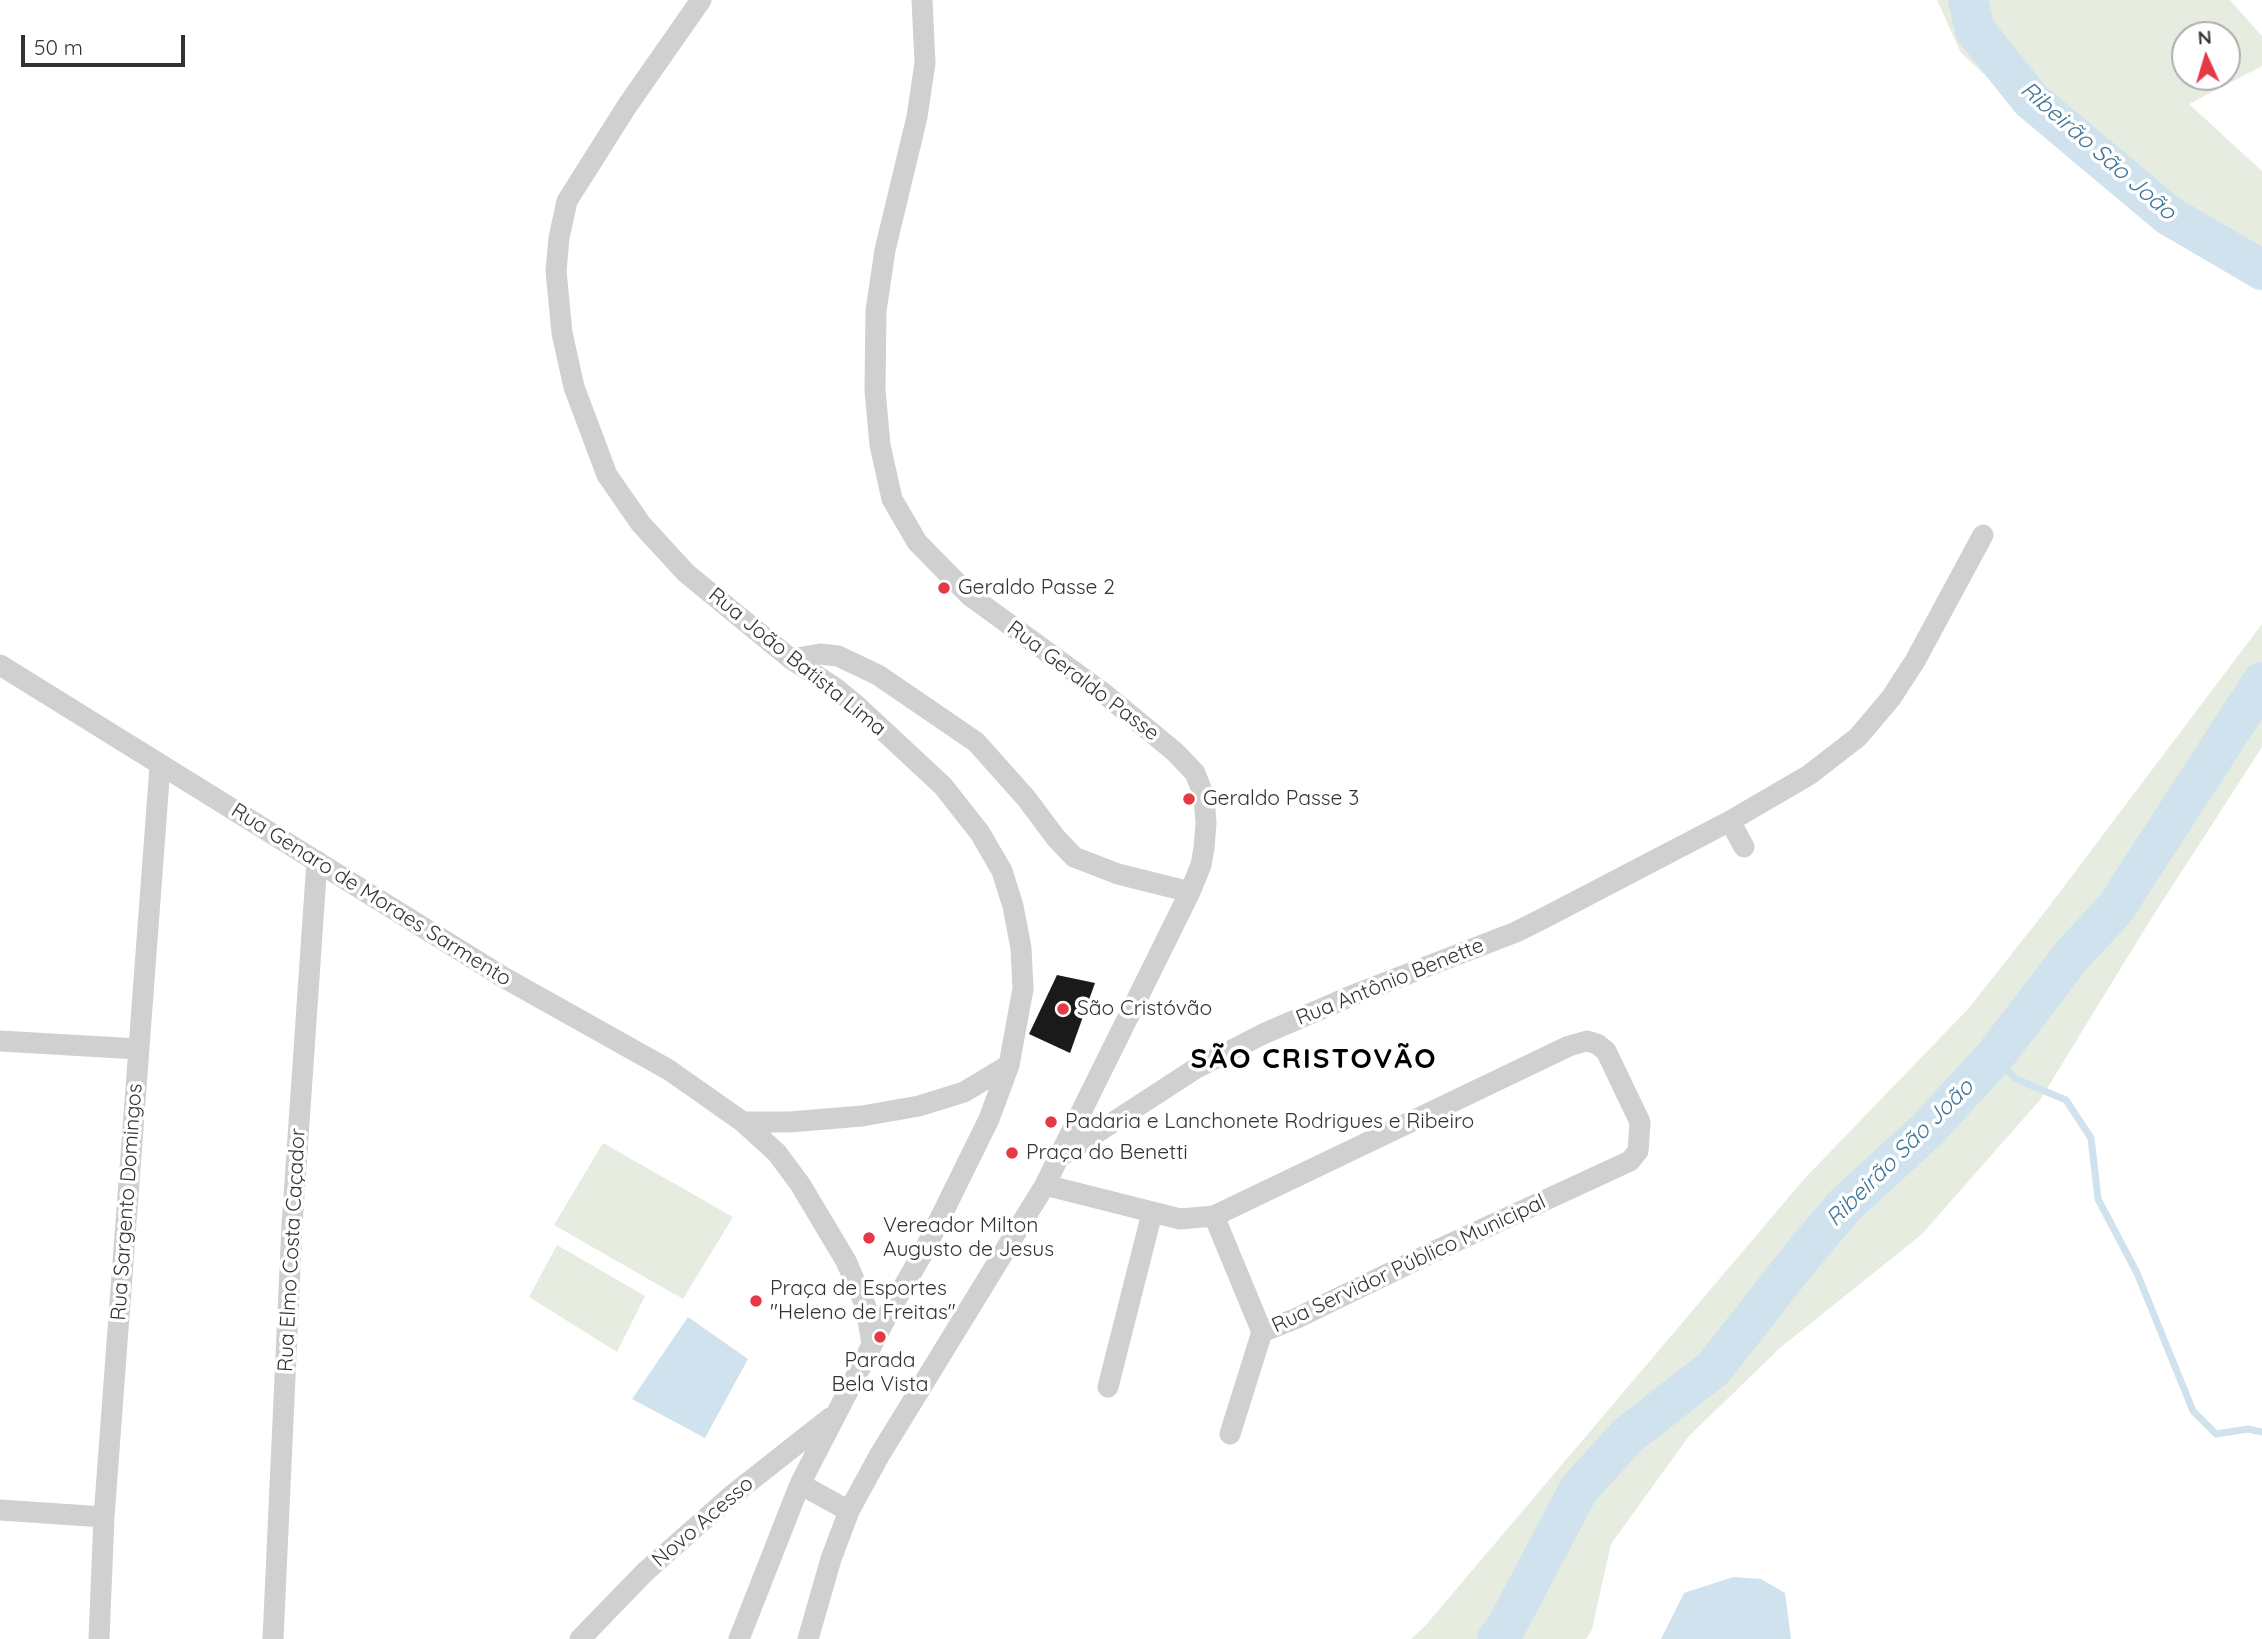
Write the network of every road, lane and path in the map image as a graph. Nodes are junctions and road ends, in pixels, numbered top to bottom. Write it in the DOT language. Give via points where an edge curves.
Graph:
graph roads {
  1 [pos="701,0"];
  2 [pos="922,0"];
  3 [pos="1983,535"];
  4 [pos="790,659"];
  5 [pos="0,665"];
  6 [pos="160,766"];
  7 [pos="1730,821"];
  8 [pos="1744,847"];
  9 [pos="317,861"];
  10 [pos="1190,892"];
  11 [pos="0,1041"];
  12 [pos="138,1049"];
  13 [pos="1009,1065"];
  14 [pos="743,1122"];
  15 [pos="1059,1157"];
  16 [pos="1045,1185"];
  17 [pos="1152,1213"];
  18 [pos="1214,1216"];
  19 [pos="1262,1332"];
  20 [pos="872,1344"];
  21 [pos="1108,1387"];
  22 [pos="835,1414"];
  23 [pos="1230,1433"];
  24 [pos="800,1484"];
  25 [pos="0,1510"];
  26 [pos="849,1511"];
  27 [pos="104,1517"];
  28 [pos="99,1639"];
  29 [pos="273,1639"];
  30 [pos="580,1639"];
  31 [pos="739,1639"];
  32 [pos="808,1639"];
  1 -- 4 [label="street, Rua João Batista Lima" via="626,106 567,201 556,271 562,333 574,387 607,475 641,524 687,573"];
  2 -- 10 [label="street, Rua Geraldo Passe" via="925,63 876,311 874,390 892,499 917,542 969,595 1106,695 1195,773 1205,796 1206,824 1201,865"];
  3 -- 7 [label="street, Rua Antônio Benette" via="1915,661 1858,737 1809,775"];
  4 -- 10 [label="street" via="838,656 878,674 976,742 1074,857 1118,874"];
  4 -- 13 [label="street, Rua João Batista Lima" via="834,687 943,786 980,833 1002,871 1021,948 1023,989"];
  5 -- 6 [label="street, Rua Genaro de Moraes Sarmento"];
  6 -- 9 [label="street, Rua Genaro de Moraes Sarmento"];
  6 -- 12 [label="street, Rua Sargento Domingos"];
  7 -- 8 [label="street"];
  7 -- 15 [label="street, Rua Antônio Benette" via="1535,923 1263,1034 1195,1069"];
  9 -- 14 [label="street, Rua Genaro de Moraes Sarmento" via="503,977 669,1070"];
  9 -- 29 [label="street, Rua Elmo Costa Caçador" via="293,1211"];
  10 -- 15 [label="street, Rua Geraldo Passe"];
  11 -- 12 [label="street"];
  12 -- 27 [label="street, Rua Sargento Domingos"];
  13 -- 14 [label="street" via="964,1092 919,1106 862,1116"];
  13 -- 20 [label="street, Rua João Batista Lima" via="989,1119 925,1251"];
  14 -- 20 [label="street, Rua Genaro de Moraes Sarmento" via="800,1184 846,1261 866,1307"];
  15 -- 16 [label="street, Rua Geraldo Passe"];
  16 -- 17 [label="street"];
  16 -- 26 [label="street, Rua Geraldo Passe"];
  17 -- 18 [label="street" via="1180,1219"];
  17 -- 21 [label="street"];
  18 -- 19 [label="street, Rua Servidor Público Municipal"];
  18 -- 19 [label="street, Rua Servidor Público Municipal" via="1587,1041 1606,1051 1640,1122 1638,1151 1630,1161"];
  19 -- 23 [label="street"];
  20 -- 22 [label="street, Rua João Batista Lima"];
  22 -- 24 [label="street, Rua João Batista Lima"];
  22 -- 30 [label="street, Novo Acesso" via="730,1496 645,1572"];
  24 -- 26 [label="street"];
  24 -- 31 [label="street, Rua João Batista Lima"];
  25 -- 27 [label="street"];
  26 -- 32 [label="street, Rua Geraldo Passe"];
  27 -- 28 [label="street, Rua Sargento Domingos"];
}
